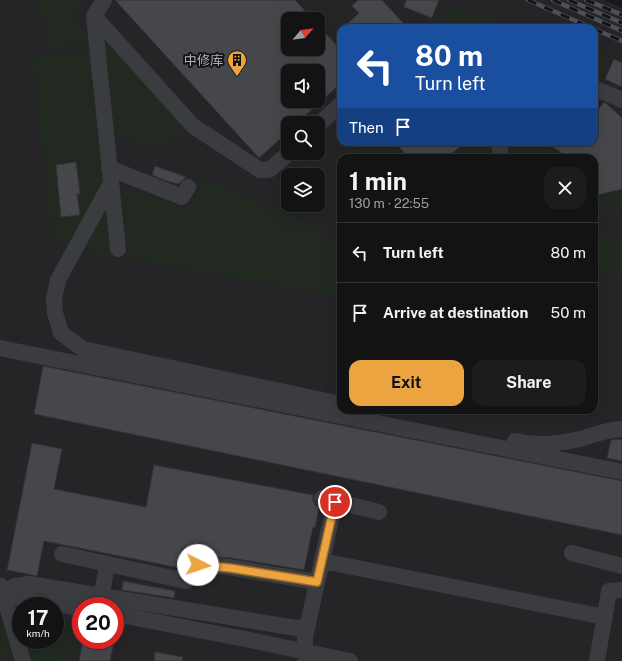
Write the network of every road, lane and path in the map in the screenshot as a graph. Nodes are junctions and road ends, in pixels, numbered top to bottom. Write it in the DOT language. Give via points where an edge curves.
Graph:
graph roads {
  1 [pos="104,0"];
  2 [pos="94,16"];
  3 [pos="598,90"];
  4 [pos="622,100"];
  5 [pos="337,108"];
  6 [pos="325,119"];
  7 [pos="281,160"];
  8 [pos="110,176"];
  9 [pos="188,187"];
  10 [pos="118,249"];
  11 [pos="0,348"];
  12 [pos="337,403"];
  13 [pos="388,414"];
  14 [pos="622,429"];
  15 [pos="622,472"];
  16 [pos="379,512"];
  17 [pos="62,554"];
  18 [pos="572,554"];
  19 [pos="322,561"];
  20 [pos="107,564"];
  21 [pos="622,566"];
  22 [pos="317,582"];
  23 [pos="1,590"];
  24 [pos="622,590"];
  25 [pos="84,597"];
  26 [pos="102,597"];
  27 [pos="124,604"];
  28 [pos="72,607"];
  29 [pos="124,616"];
  30 [pos="605,617"];
  31 [pos="308,626"];
  32 [pos="305,656"];
  33 [pos="23,661"];
  34 [pos="350,661"];
  35 [pos="597,661"];
  1 -- 2 [label="lane"];
  2 -- 7 [label="lane" via="193,126 260,170 269,170"];
  2 -- 8 [label="lane"];
  3 -- 4 [label="lane"];
  5 -- 6 [label="lane"];
  8 -- 9 [label="lane" via="182,197"];
  8 -- 10 [label="lane"];
  8 -- 12 [label="lane" via="58,280 54,299 61,333 83,349"];
  11 -- 15 [label="lane"];
  13 -- 14 [label="lane" via="522,443 550,444"];
  16 -- 19 [label="lane" via="328,500"];
  17 -- 20 [label="lane"];
  18 -- 21 [label="lane"];
  19 -- 22 [label="lane"];
  19 -- 30 [label="lane"];
  20 -- 22 [label="lane" via="186,581 198,565"];
  20 -- 26 [label="lane"];
  22 -- 31 [label="lane"];
  23 -- 25 [label="lane" via="29,584"];
  23 -- 28 [label="lane" via="37,602"];
  23 -- 33 [label="lane"];
  24 -- 30 [label="lane" via="609,591"];
  27 -- 31 [label="lane" via="296,628"];
  29 -- 32 [label="lane" via="255,641"];
  30 -- 35 [label="lane"];
  31 -- 32 [label="lane"];
  32 -- 34 [label="lane"];
}
